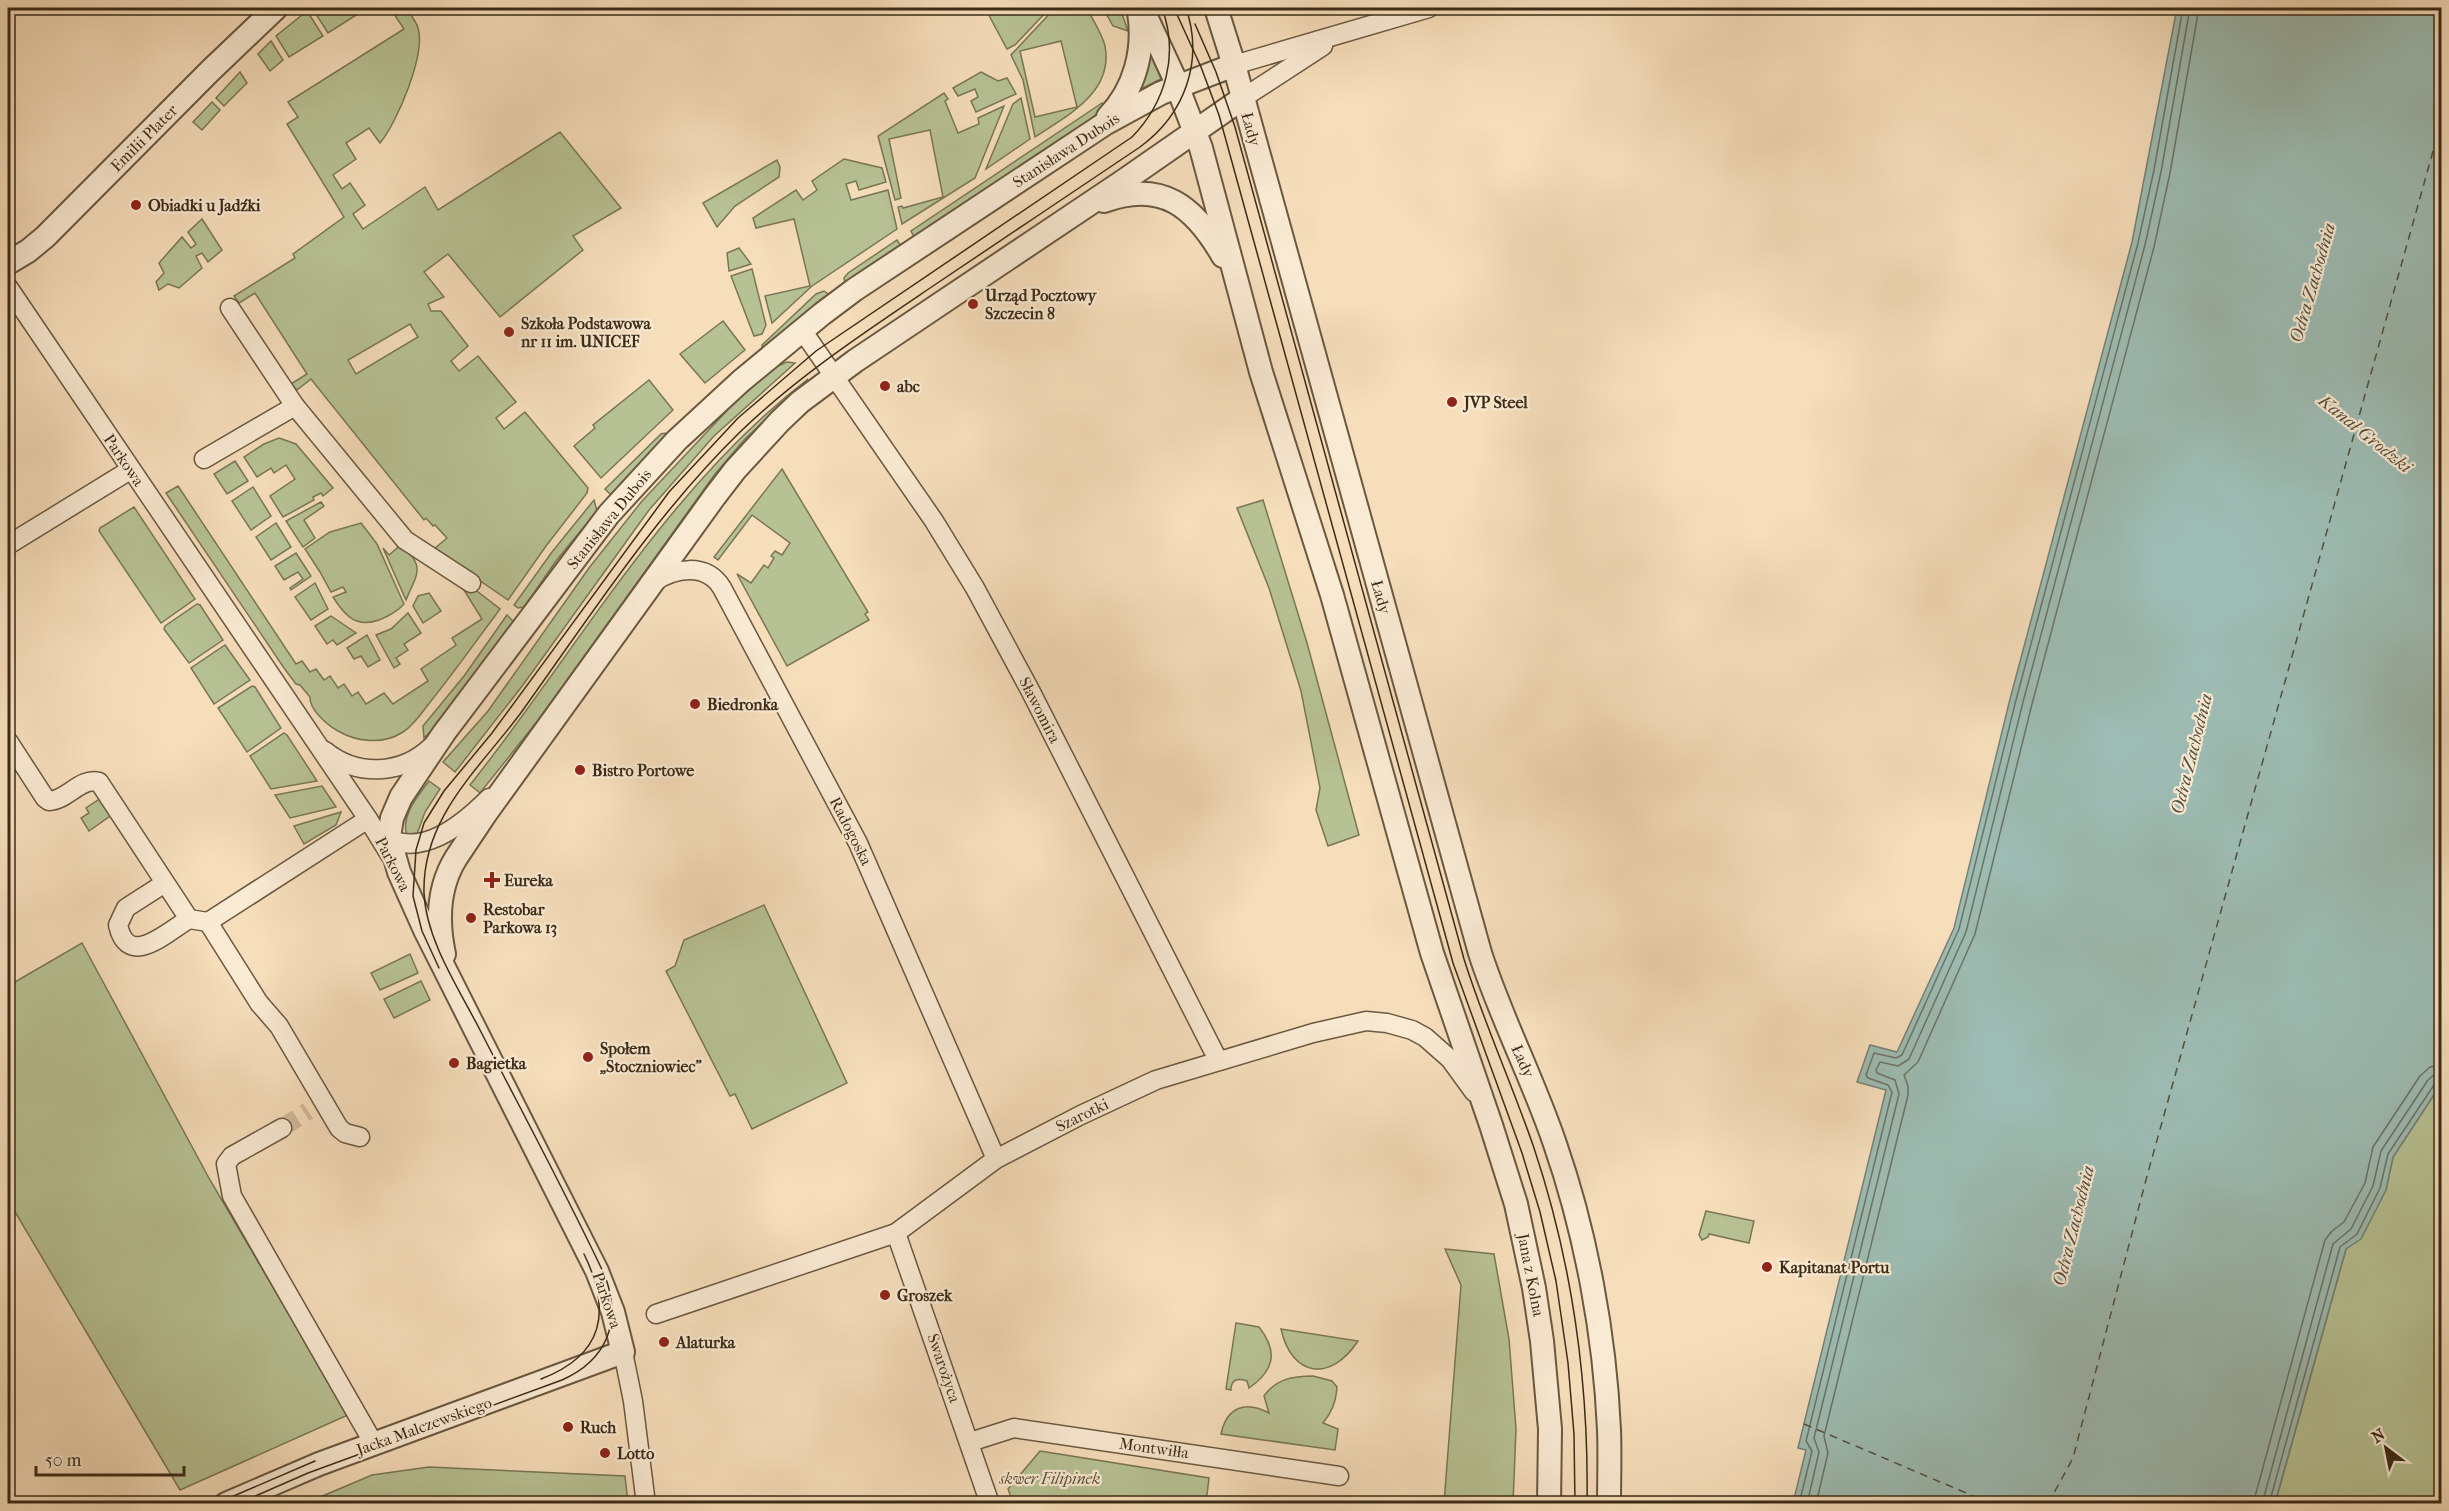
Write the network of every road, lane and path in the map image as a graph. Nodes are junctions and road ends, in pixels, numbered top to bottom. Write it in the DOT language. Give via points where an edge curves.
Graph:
graph roads {
  1 [pos="276,8"];
  2 [pos="1141,8"];
  3 [pos="1215,8"];
  4 [pos="1429,8"];
  5 [pos="1360,28"];
  6 [pos="1234,65"];
  7 [pos="1178,86"];
  8 [pos="1243,98"];
  9 [pos="1195,132"];
  10 [pos="1091,133"];
  11 [pos="1070,217"];
  12 [pos="8,263"];
  13 [pos="1235,281"];
  14 [pos="8,287"];
  15 [pos="230,308"];
  16 [pos="802,330"];
  17 [pos="834,376"];
  18 [pos="295,406"];
  19 [pos="204,459"];
  20 [pos="130,470"];
  21 [pos="8,545"];
  22 [pos="471,583"];
  23 [pos="648,585"];
  24 [pos="444,733"];
  25 [pos="313,739"];
  26 [pos="8,741"];
  27 [pos="519,767"];
  28 [pos="368,819"];
  29 [pos="389,839"];
  30 [pos="399,872"];
  31 [pos="165,882"];
  32 [pos="189,919"];
  33 [pos="208,922"];
  34 [pos="459,998"];
  35 [pos="1218,1060"];
  36 [pos="1491,1125"];
  37 [pos="282,1128"];
  38 [pos="360,1137"];
  39 [pos="996,1159"];
  40 [pos="896,1233"];
  41 [pos="656,1314"];
  42 [pos="623,1352"];
  43 [pos="970,1442"];
  44 [pos="374,1444"];
  45 [pos="1339,1476"];
  46 [pos="226,1503"];
  47 [pos="646,1503"];
  48 [pos="990,1503"];
  49 [pos="1550,1503"];
  50 [pos="1609,1503"];
  1 -- 12 [label="street, Emilii Plater" via="45,237"];
  2 -- 7 [label="street"];
  2 -- 10 [label="street" via="1140,50 1131,82 1116,107"];
  3 -- 6 [label="street, Łady"];
  4 -- 5 [label="street, Stanisława Dubois"];
  5 -- 6 [label="street, Stanisława Dubois"];
  5 -- 8 [label="street, Stanisława Dubois" via="1317,49"];
  6 -- 7 [label="street, Stanisława Dubois"];
  6 -- 8 [label="street, Łady"];
  7 -- 9 [label="street"];
  7 -- 10 [label="street, Stanisława Dubois"];
  8 -- 9 [label="street, Stanisława Dubois"];
  8 -- 50 [label="street, Łady" via="1480,953 1498,1006 1536,1091 1566,1178 1597,1316 1609,1430"];
  9 -- 11 [label="street, Stanisława Dubois"];
  9 -- 13 [label="street"];
  10 -- 16 [label="street, Stanisława Dubois" via="864,284"];
  11 -- 13 [label="street" via="1124,195 1170,199 1186,208 1203,226"];
  11 -- 17 [label="street, Stanisława Dubois"];
  13 -- 36 [label="street, Jana z Kolna" via="1344,636 1431,953"];
  14 -- 20 [label="street, Parkowa"];
  15 -- 18 [label="street"];
  16 -- 17 [label="street"];
  16 -- 24 [label="street, Stanisława Dubois" via="715,404 628,491"];
  17 -- 23 [label="street, Stanisława Dubois" via="800,402 759,443"];
  17 -- 35 [label="street, Sławomira" via="975,588"];
  18 -- 19 [label="street"];
  18 -- 22 [label="street" via="405,540"];
  20 -- 21 [label="street"];
  20 -- 25 [label="street, Parkowa"];
  23 -- 27 [label="street, Stanisława Dubois"];
  23 -- 39 [label="street, Radogoska" via="675,572 702,572 716,579 858,843"];
  24 -- 25 [label="street, Stanisława Dubois" via="414,760 371,770 335,759"];
  24 -- 29 [label="street, Stanisława Dubois" via="401,798 392,818"];
  25 -- 28 [label="street, Parkowa"];
  26 -- 31 [label="street" via="49,801 86,782 99,782"];
  27 -- 29 [label="street, Stanisława Dubois" via="480,808 445,833 404,845"];
  27 -- 34 [label="street, Stanisława Dubois" via="456,858 444,882 441,938"];
  28 -- 29 [label="street, Stanisława Dubois"];
  28 -- 30 [label="street, Parkowa"];
  28 -- 33 [label="street"];
  29 -- 30 [label="street, Stanisława Dubois"];
  30 -- 34 [label="street, Parkowa"];
  31 -- 32 [label="street"];
  31 -- 32 [label="street" via="126,908 118,925 123,940 134,947 144,947"];
  32 -- 33 [label="street"];
  33 -- 38 [label="street" via="259,1003 279,1026 315,1106 345,1133"];
  34 -- 42 [label="street, Parkowa" via="597,1271"];
  35 -- 36 [label="street, Szarotki" via="1347,1024 1398,1025 1425,1037 1450,1059 1468,1082"];
  35 -- 39 [label="street, Szarotki" via="1132,1091"];
  36 -- 49 [label="street, Jana z Kolna" via="1516,1204 1539,1317 1549,1419"];
  37 -- 44 [label="street" via="232,1156 226,1164 232,1196"];
  39 -- 40 [label="street, Szarotki"];
  40 -- 41 [label="street, Szarotki"];
  40 -- 43 [label="street, Swarożyca"];
  42 -- 44 [label="street, Jacka Malczewskiego"];
  42 -- 47 [label="street, Parkowa"];
  43 -- 45 [label="street, Montwiłła" via="1014,1428"];
  43 -- 48 [label="street, Swarożyca"];
  44 -- 46 [label="street, Jacka Malczewskiego"];
}
